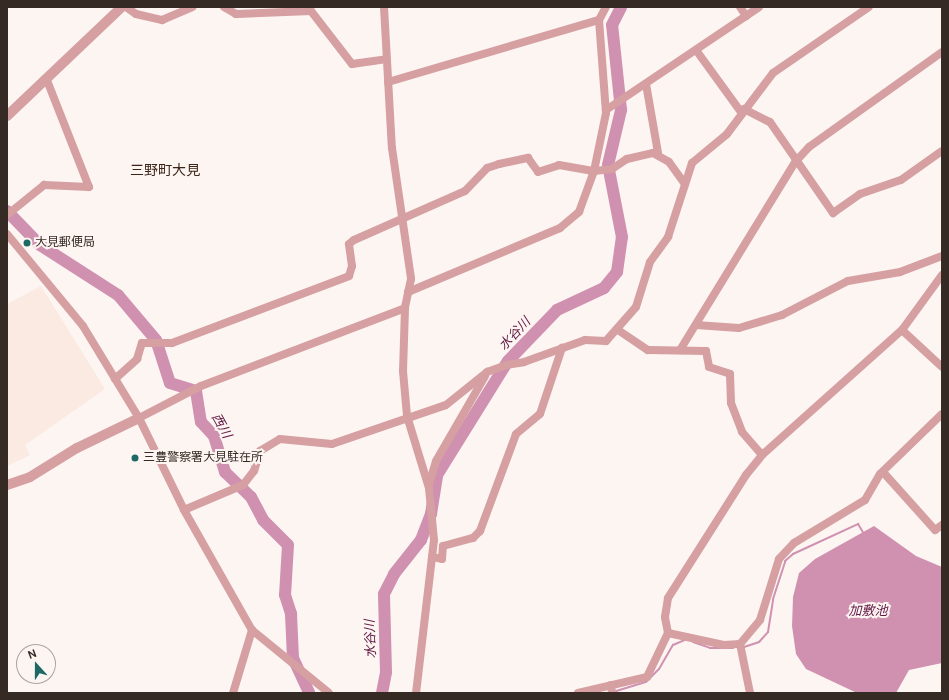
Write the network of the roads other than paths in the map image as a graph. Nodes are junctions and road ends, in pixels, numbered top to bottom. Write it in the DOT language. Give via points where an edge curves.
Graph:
graph roads {
  1 [pos="192,7"];
  2 [pos="224,7"];
  3 [pos="384,7"];
  4 [pos="606,7"];
  5 [pos="740,7"];
  6 [pos="759,7"];
  7 [pos="869,7"];
  8 [pos="121,8"];
  9 [pos="746,16"];
  10 [pos="599,20"];
  11 [pos="696,50"];
  12 [pos="942,52"];
  13 [pos="387,60"];
  14 [pos="46,78"];
  15 [pos="388,82"];
  16 [pos="646,84"];
  17 [pos="606,110"];
  18 [pos="742,111"];
  19 [pos="7,116"];
  20 [pos="942,151"];
  21 [pos="658,153"];
  22 [pos="796,161"];
  23 [pos="594,171"];
  24 [pos="685,184"];
  25 [pos="7,215"];
  26 [pos="402,219"];
  27 [pos="7,234"];
  28 [pos="942,256"];
  29 [pos="942,275"];
  30 [pos="408,292"];
  31 [pos="405,308"];
  32 [pos="696,325"];
  33 [pos="618,330"];
  34 [pos="902,330"];
  35 [pos="562,348"];
  36 [pos="680,350"];
  37 [pos="942,367"];
  38 [pos="487,372"];
  39 [pos="115,379"];
  40 [pos="942,414"];
  41 [pos="407,416"];
  42 [pos="139,418"];
  43 [pos="762,455"];
  44 [pos="883,472"];
  45 [pos="7,485"];
  46 [pos="429,488"];
  47 [pos="184,510"];
  48 [pos="942,525"];
  49 [pos="432,557"];
  50 [pos="252,630"];
  51 [pos="668,633"];
  52 [pos="740,644"];
  53 [pos="612,689"];
  54 [pos="233,693"];
  55 [pos="330,693"];
  56 [pos="416,693"];
  57 [pos="578,693"];
  58 [pos="750,693"];
  1 -- 8 [label="street" via="162,20"];
  2 -- 13 [label="street" via="236,14 311,11 352,64"];
  3 -- 13 [label="street"];
  4 -- 10 [label="street"];
  5 -- 9 [label="street"];
  6 -- 9 [label="street"];
  7 -- 18 [label="street" via="773,73"];
  8 -- 14 [label="street"];
  9 -- 11 [label="street"];
  10 -- 15 [label="street"];
  10 -- 17 [label="street"];
  11 -- 16 [label="street"];
  11 -- 18 [label="street"];
  12 -- 22 [label="street" via="809,147"];
  13 -- 15 [label="street"];
  14 -- 19 [label="street"];
  14 -- 25 [label="street" via="89,186 44,185"];
  15 -- 26 [label="street"];
  16 -- 17 [label="street"];
  16 -- 21 [label="street"];
  17 -- 23 [label="street"];
  18 -- 22 [label="street" via="770,122"];
  18 -- 24 [label="street" via="727,134 692,163"];
  20 -- 22 [label="street" via="901,180 860,194 832,213"];
  21 -- 23 [label="street" via="635,156 618,167"];
  21 -- 24 [label="street"];
  22 -- 32 [label="street"];
  23 -- 26 [label="street" via="559,165 538,172 528,158 499,164 488,168 466,191"];
  23 -- 30 [label="street" via="579,212 560,228 466,265"];
  24 -- 33 [label="street" via="668,237 650,262 641,296"];
  26 -- 30 [label="street" via="411,279"];
  26 -- 39 [label="street" via="349,244 352,266 349,276 172,343 142,343 138,360"];
  27 -- 39 [label="street" via="83,326"];
  28 -- 32 [label="street" via="900,272 848,281 782,316 739,328"];
  29 -- 34 [label="street"];
  30 -- 31 [label="street"];
  31 -- 41 [label="street"];
  31 -- 42 [label="street" via="201,386"];
  32 -- 36 [label="street"];
  33 -- 35 [label="street" via="606,341 585,340"];
  33 -- 36 [label="street" via="648,350"];
  34 -- 37 [label="street"];
  34 -- 43 [label="street"];
  35 -- 38 [label="street"];
  35 -- 49 [label="street" via="540,414 516,434 480,531 473,538 444,546 442,559"];
  36 -- 43 [label="street" via="706,351 709,367 730,374 731,403 742,432"];
  38 -- 41 [label="street" via="446,405"];
  38 -- 46 [label="street" via="436,461"];
  39 -- 42 [label="street"];
  40 -- 44 [label="street"];
  41 -- 46 [label="street"];
  41 -- 47 [label="street" via="332,444 280,439 260,451 254,471 243,485"];
  42 -- 45 [label="street" via="77,448 30,477"];
  42 -- 47 [label="street"];
  43 -- 51 [label="street" via="731,497 668,598 665,617"];
  44 -- 48 [label="street" via="935,530"];
  44 -- 52 [label="street" via="865,500 794,543 779,559 760,620"];
  46 -- 49 [label="street"];
  47 -- 50 [label="street"];
  49 -- 56 [label="street"];
  50 -- 54 [label="street"];
  50 -- 55 [label="street"];
  51 -- 52 [label="street" via="724,645"];
  51 -- 53 [label="street" via="646,677"];
  52 -- 58 [label="street"];
  53 -- 57 [label="street"];
}
